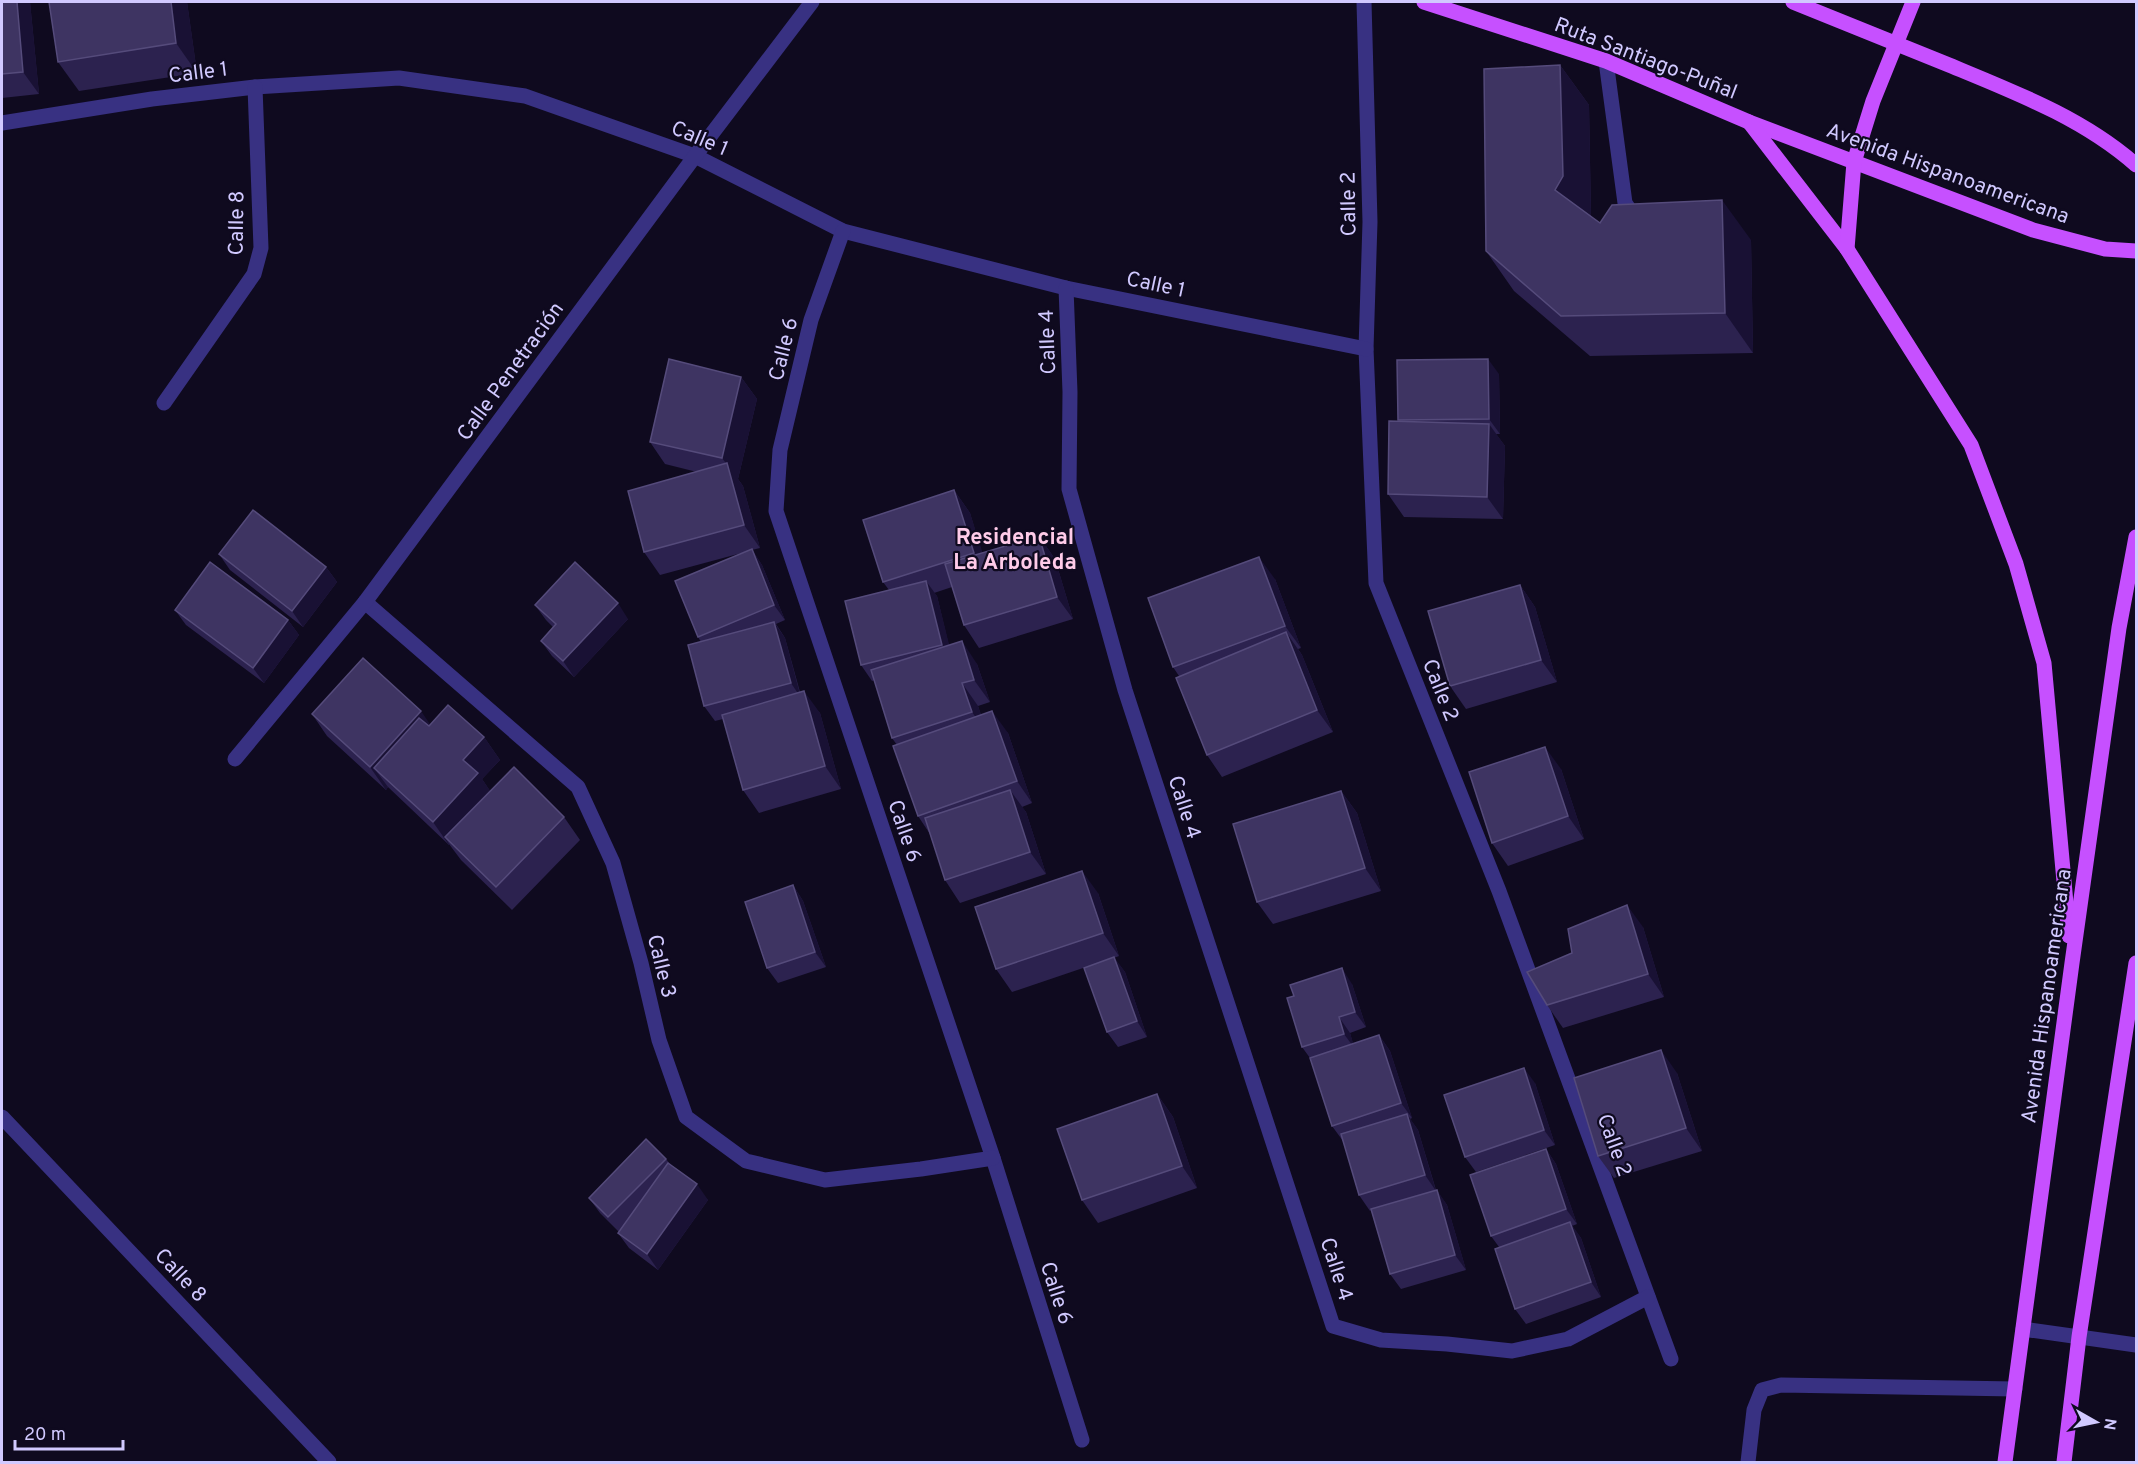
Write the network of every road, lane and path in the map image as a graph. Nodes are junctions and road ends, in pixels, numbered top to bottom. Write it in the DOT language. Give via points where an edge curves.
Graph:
graph roads {
  1 [pos="812,2"];
  2 [pos="1364,2"];
  3 [pos="1424,2"];
  4 [pos="1792,2"];
  5 [pos="1913,2"];
  6 [pos="1897,44"];
  7 [pos="1606,61"];
  8 [pos="255,87"];
  9 [pos="1749,122"];
  10 [pos="2,123"];
  11 [pos="695,156"];
  12 [pos="1854,162"];
  13 [pos="2136,165"];
  14 [pos="1649,225"];
  15 [pos="843,231"];
  16 [pos="1847,249"];
  17 [pos="2136,251"];
  18 [pos="1066,288"];
  19 [pos="1366,349"];
  20 [pos="164,403"];
  21 [pos="2136,537"];
  22 [pos="365,602"];
  23 [pos="235,759"];
  24 [pos="2072,963"];
  25 [pos="2136,963"];
  26 [pos="2,1117"];
  27 [pos="993,1158"];
  28 [pos="1648,1297"];
  29 [pos="2023,1329"];
  30 [pos="2079,1337"];
  31 [pos="2136,1345"];
  32 [pos="1671,1359"];
  33 [pos="2015,1389"];
  34 [pos="1082,1440"];
  35 [pos="329,1462"];
  36 [pos="1748,1462"];
  37 [pos="2005,1462"];
  38 [pos="2064,1462"];
  1 -- 11 [label="street, Calle Penetración"];
  2 -- 19 [label="street, Calle 2" via="1370,222"];
  3 -- 7 [label="main road, Ruta Santiago-Puñal"];
  4 -- 6 [label="main road"];
  5 -- 6 [label="main road"];
  6 -- 12 [label="main road" via="1873,101"];
  6 -- 13 [label="main road" via="2054,110 2118,149"];
  7 -- 9 [label="main road, Ruta Santiago-Puñal"];
  7 -- 14 [label="street" via="1625,203 1639,224"];
  8 -- 10 [label="street, Calle 1"];
  8 -- 11 [label="street, Calle 1" via="399,78 513,94"];
  8 -- 20 [label="street, Calle 8" via="261,248 254,274"];
  9 -- 12 [label="main road, Avenida Hispanoamericana"];
  9 -- 16 [label="main road"];
  11 -- 15 [label="street, Calle 1"];
  11 -- 22 [label="street, Calle Penetración"];
  12 -- 16 [label="main road"];
  12 -- 17 [label="main road, Avenida Hispanoamericana" via="2033,230 2105,249"];
  15 -- 18 [label="street, Calle 1"];
  15 -- 27 [label="street, Calle 6" via="812,320 780,450 776,511"];
  16 -- 24 [label="main road" via="1971,445 2016,564 2044,663"];
  18 -- 19 [label="street, Calle 1"];
  18 -- 28 [label="street, Calle 4" via="1069,489 1129,702 1333,1326 1381,1340 1512,1351 1568,1339"];
  19 -- 28 [label="street, Calle 2" via="1376,583 1499,891"];
  21 -- 24 [label="main road, Avenida Hispanoamericana" via="2119,628"];
  22 -- 23 [label="street, Calle Penetración"];
  22 -- 27 [label="street, Calle 3" via="578,787 613,863 659,1040 686,1117 746,1161 825,1180"];
  24 -- 29 [label="main road, Avenida Hispanoamericana"];
  25 -- 30 [label="main road"];
  26 -- 35 [label="street, Calle 8"];
  27 -- 34 [label="street, Calle 6"];
  28 -- 32 [label="street, Calle 2"];
  29 -- 30 [label="street"];
  29 -- 33 [label="main road, Avenida Hispanoamericana"];
  30 -- 31 [label="street"];
  30 -- 38 [label="main road"];
  33 -- 36 [label="street" via="1781,1385 1762,1390 1754,1410"];
  33 -- 37 [label="main road, Avenida Hispanoamericana"];
}
